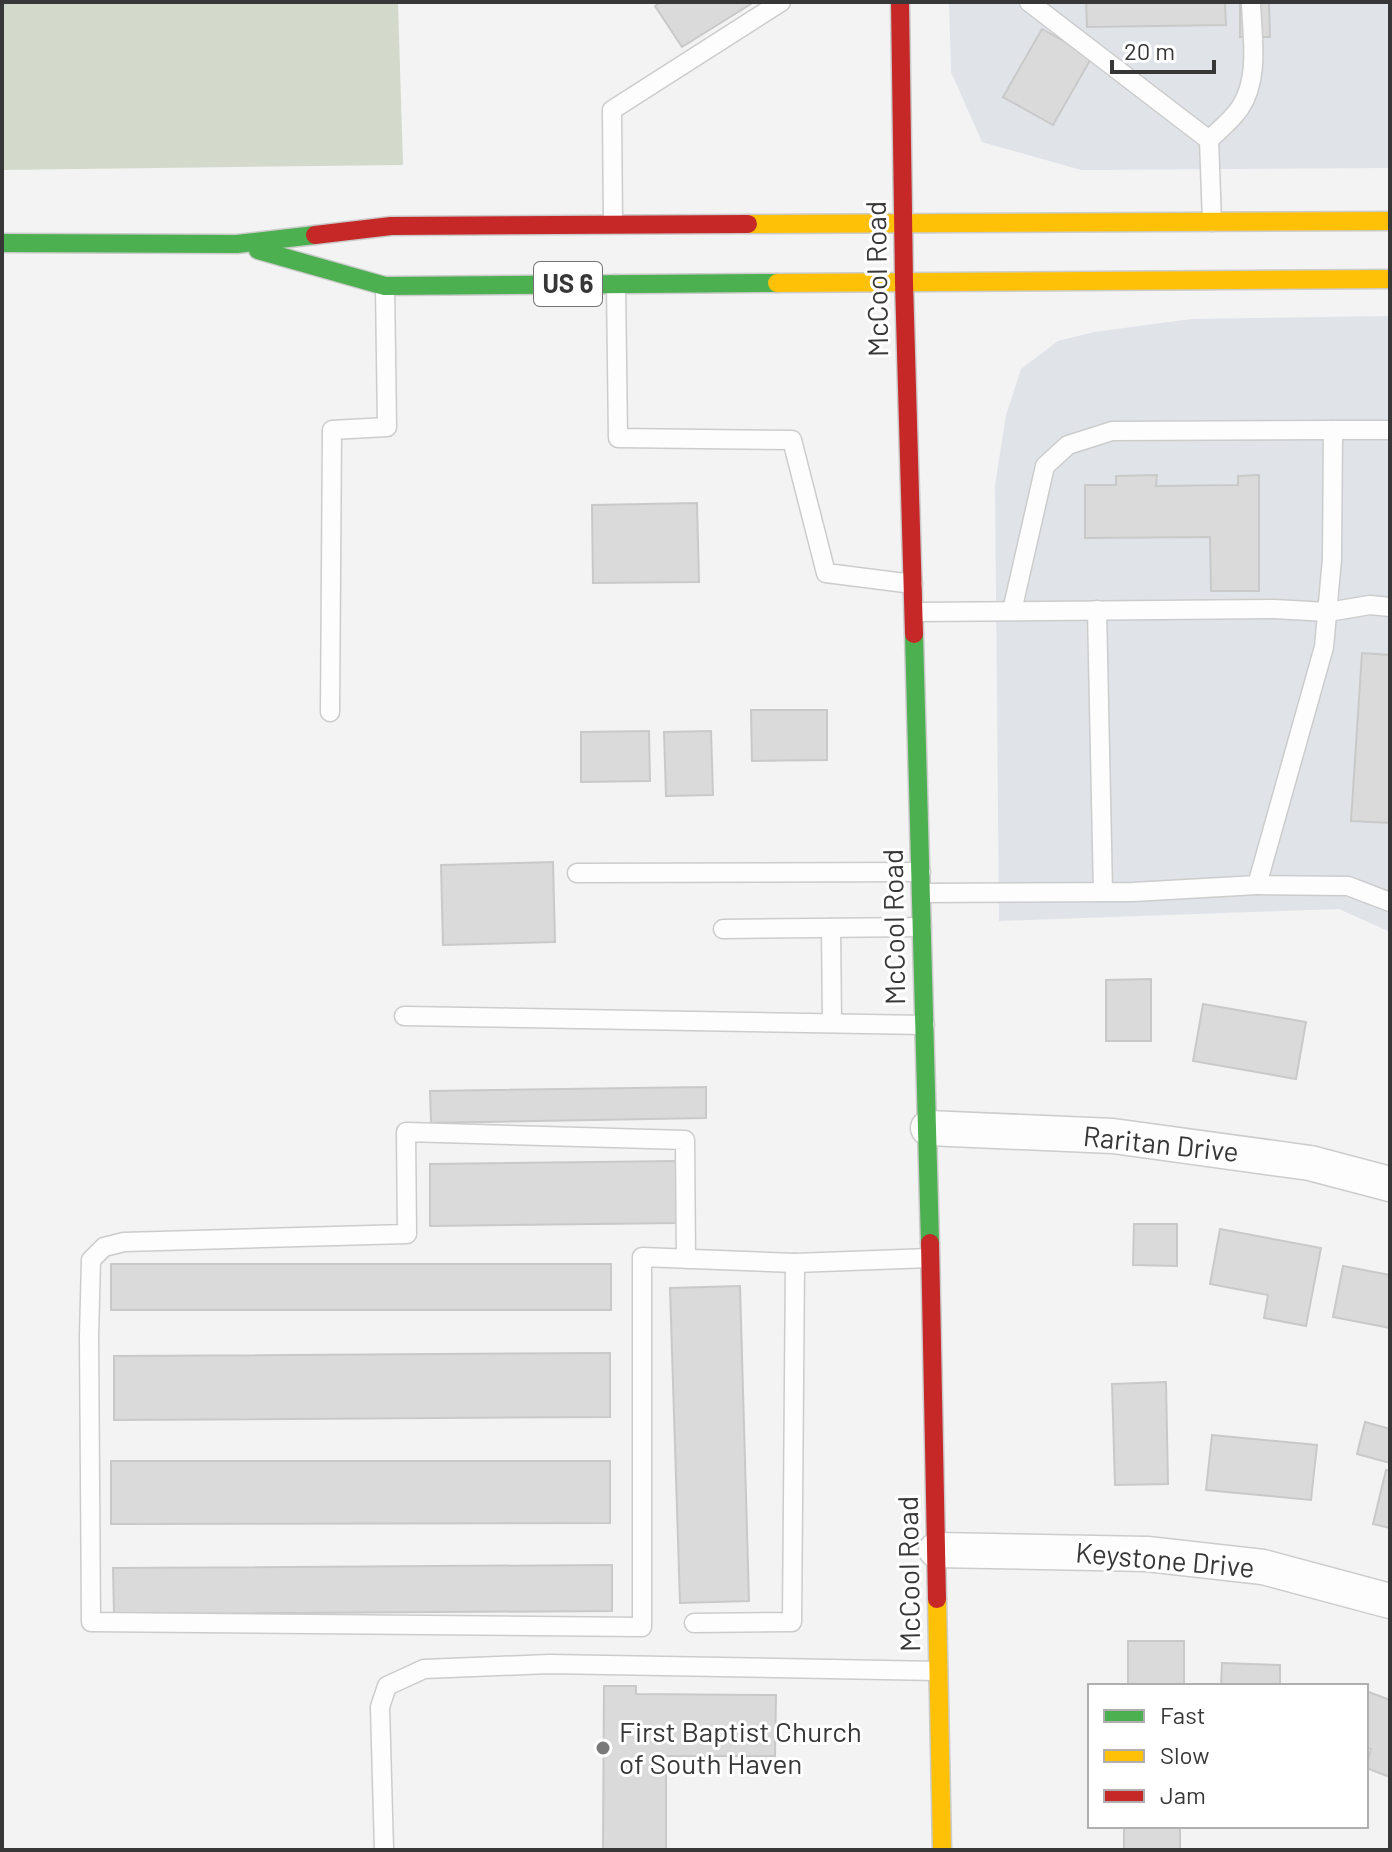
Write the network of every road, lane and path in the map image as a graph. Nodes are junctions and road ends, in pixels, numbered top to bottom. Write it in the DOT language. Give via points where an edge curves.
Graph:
graph roads {
  1 [pos="781,2"];
  2 [pos="900,2"];
  3 [pos="1029,2"];
  4 [pos="1251,2"];
  5 [pos="1209,140"];
  6 [pos="1390,221"];
  7 [pos="1212,222"];
  8 [pos="903,223"];
  9 [pos="613,224"];
  10 [pos="2,243"];
  11 [pos="237,244"];
  12 [pos="1390,279"];
  13 [pos="904,282"];
  14 [pos="616,284"];
  15 [pos="385,286"];
  16 [pos="1333,430"];
  17 [pos="1390,430"];
  18 [pos="913,584"];
  19 [pos="1390,607"];
  20 [pos="1097,610"];
  21 [pos="1012,611"];
  22 [pos="914,612"];
  23 [pos="1328,612"];
  24 [pos="330,712"];
  25 [pos="921,872"];
  26 [pos="577,873"];
  27 [pos="1257,885"];
  28 [pos="1103,892"];
  29 [pos="921,893"];
  30 [pos="1390,902"];
  31 [pos="922,927"];
  32 [pos="831,928"];
  33 [pos="723,929"];
  34 [pos="404,1016"];
  35 [pos="832,1023"];
  36 [pos="925,1025"];
  37 [pos="928,1128"];
  38 [pos="1390,1184"];
  39 [pos="930,1258"];
  40 [pos="686,1259"];
  41 [pos="795,1263"];
  42 [pos="936,1550"];
  43 [pos="1390,1601"];
  44 [pos="694,1623"];
  45 [pos="938,1671"];
  46 [pos="384,1850"];
  47 [pos="942,1850"];
  1 -- 9 [label="lane" via="612,110"];
  2 -- 8 [label="main road, McCool Road"];
  3 -- 5 [label="lane"];
  4 -- 5 [label="lane" via="1250,89 1239,110"];
  5 -- 7 [label="lane"];
  6 -- 7 [label="main road, US 6"];
  7 -- 8 [label="main road, US 6"];
  8 -- 9 [label="main road, US 6"];
  8 -- 13 [label="main road, McCool Road"];
  9 -- 11 [label="main road, US 6" via="391,226"];
  10 -- 11 [label="main road, US 6"];
  11 -- 15 [label="main road, US 6"];
  12 -- 13 [label="main road, US 6"];
  13 -- 14 [label="main road, US 6"];
  13 -- 18 [label="main road, McCool Road"];
  14 -- 15 [label="main road, US 6"];
  14 -- 18 [label="lane" via="618,438 792,440 826,573"];
  15 -- 24 [label="lane" via="387,427 332,430"];
  16 -- 17 [label="lane"];
  16 -- 21 [label="lane" via="1112,431 1068,445 1045,466"];
  16 -- 23 [label="lane"];
  18 -- 22 [label="main road, McCool Road"];
  19 -- 23 [label="lane"];
  20 -- 21 [label="lane"];
  20 -- 23 [label="lane"];
  20 -- 28 [label="lane"];
  21 -- 22 [label="lane"];
  22 -- 25 [label="main road, McCool Road"];
  23 -- 27 [label="lane" via="1324,647"];
  25 -- 26 [label="lane"];
  25 -- 29 [label="main road, McCool Road"];
  27 -- 28 [label="lane"];
  27 -- 30 [label="lane" via="1348,886"];
  28 -- 29 [label="lane"];
  29 -- 31 [label="main road, McCool Road"];
  31 -- 32 [label="lane"];
  31 -- 36 [label="main road, McCool Road"];
  32 -- 33 [label="lane"];
  32 -- 35 [label="lane"];
  34 -- 35 [label="lane"];
  35 -- 36 [label="lane"];
  36 -- 37 [label="main road, McCool Road"];
  37 -- 38 [label="street, Raritan Drive" via="1113,1136 1310,1163"];
  37 -- 39 [label="main road, McCool Road"];
  39 -- 41 [label="lane"];
  39 -- 42 [label="main road, McCool Road"];
  40 -- 40 [label="lane" via="642,1257 642,1627 91,1622 91,1260 104,1247 124,1242 407,1234 406,1132 685,1140"];
  40 -- 41 [label="lane"];
  41 -- 44 [label="lane" via="792,1622"];
  42 -- 43 [label="street, Keystone Drive" via="1147,1554 1263,1567"];
  42 -- 45 [label="main road, McCool Road"];
  45 -- 46 [label="lane" via="549,1664 424,1669 387,1686 380,1707"];
  45 -- 47 [label="main road, McCool Road"];
}
